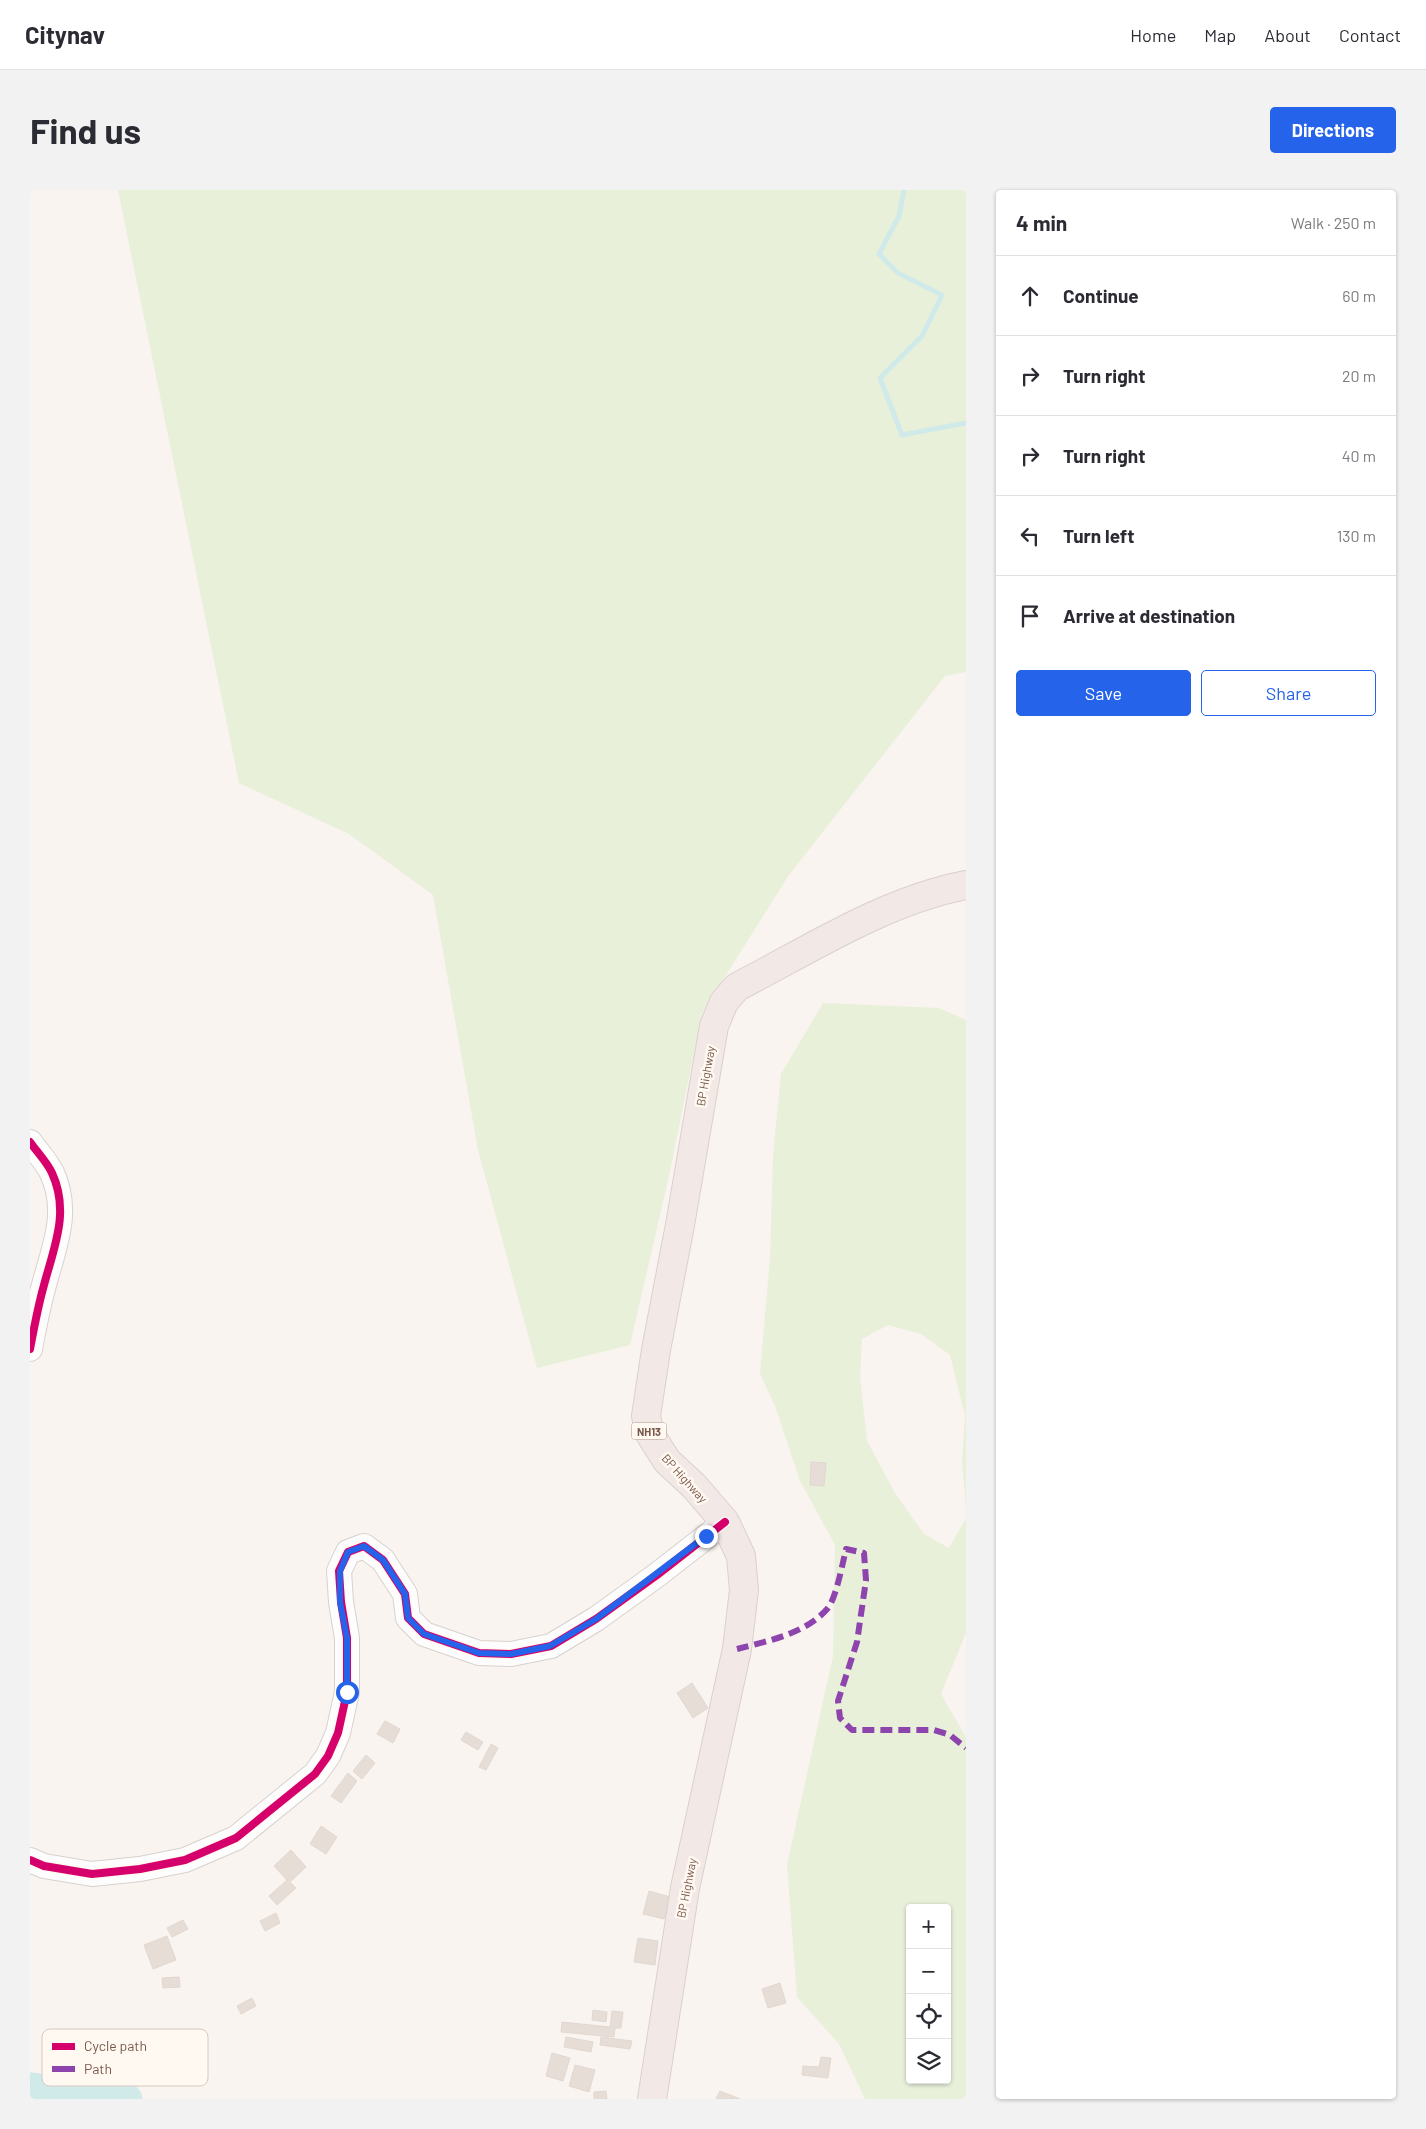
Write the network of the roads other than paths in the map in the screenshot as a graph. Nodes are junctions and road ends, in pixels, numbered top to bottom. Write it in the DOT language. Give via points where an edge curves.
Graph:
graph roads {
  1 [pos="966,885"];
  2 [pos="30,1142"];
  3 [pos="30,1349"];
  4 [pos="724,1522"];
  5 [pos="30,1860"];
  6 [pos="652,2099"];
  1 -- 4 [label="highway, BP Highway / NH13" via="911,899 737,987 724,1002 714,1026 646,1416 650,1434 667,1461 694,1486"];
  2 -- 3 [label="street" via="52,1173 60,1197 61,1218"];
  4 -- 5 [label="street" via="596,1619 550,1646 511,1654 479,1653 424,1634 408,1618 405,1594 383,1560 364,1546 348,1552 340,1571 340,1602 347,1638 347,1692 338,1733 328,1756 314,1774 236,1838 185,1860 92,1874 44,1866"];
  4 -- 6 [label="highway, BP Highway / NH13" via="741,1556 744,1590 741,1618 685,1888"];
}
